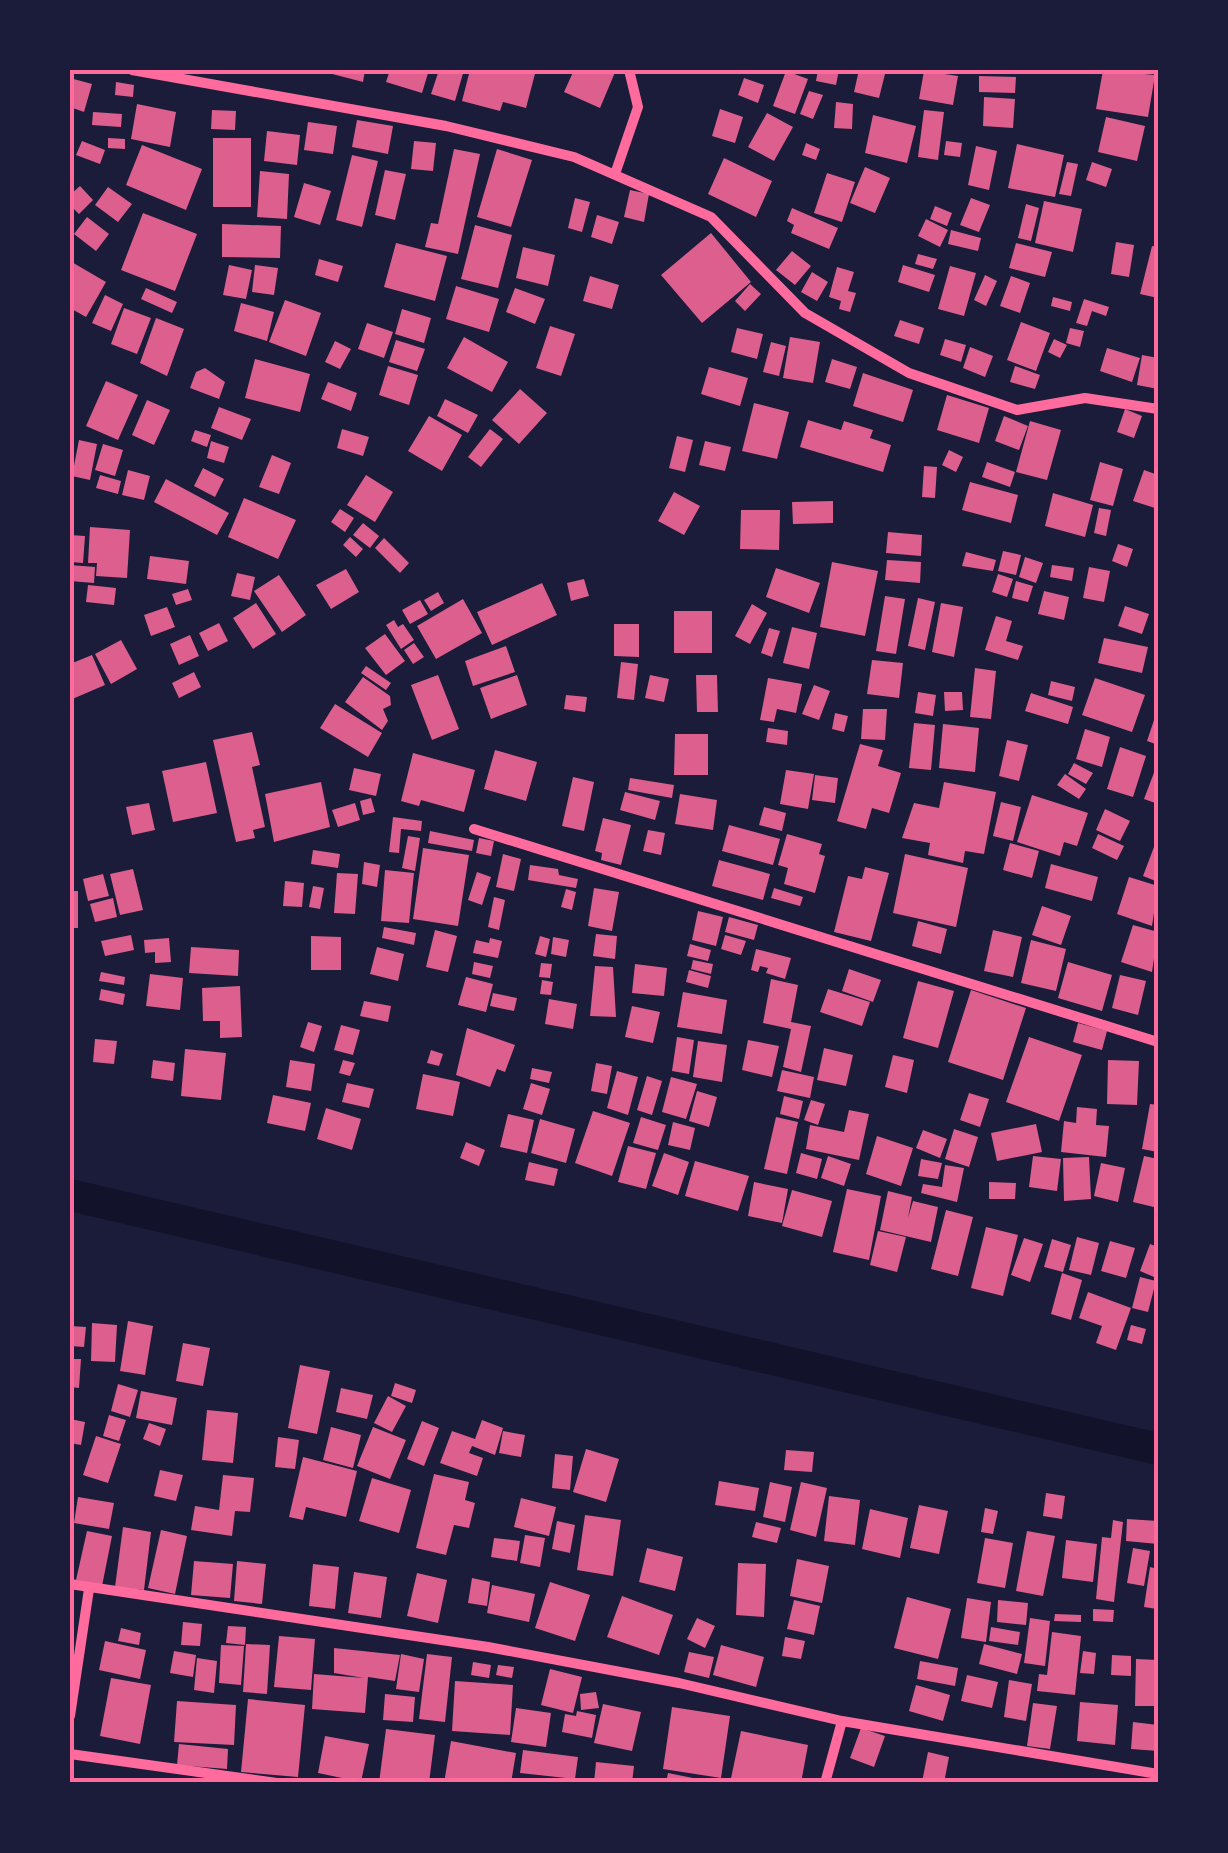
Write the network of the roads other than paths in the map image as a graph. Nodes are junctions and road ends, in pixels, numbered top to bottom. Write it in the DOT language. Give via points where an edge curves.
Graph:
graph roads {
  1 [pos="132,70"];
  2 [pos="628,70"];
  3 [pos="615,174"];
  4 [pos="1158,409"];
  5 [pos="474,829"];
  6 [pos="1158,1042"];
  7 [pos="70,1584"];
  8 [pos="89,1589"];
  9 [pos="70,1716"];
  10 [pos="842,1721"];
  11 [pos="70,1754"];
  12 [pos="1158,1774"];
  13 [pos="277,1783"];
  14 [pos="825,1783"];
  1 -- 3 [label="street" via="446,126 574,157"];
  2 -- 3 [label="street" via="638,106"];
  3 -- 4 [label="street" via="710,217 805,312 909,373 1016,410 1085,398"];
  5 -- 6 [label="street"];
  7 -- 8 [label="street"];
  8 -- 9 [label="street"];
  8 -- 10 [label="street" via="488,1647"];
  10 -- 12 [label="street"];
  10 -- 14 [label="street"];
  11 -- 13 [label="street"];
}
